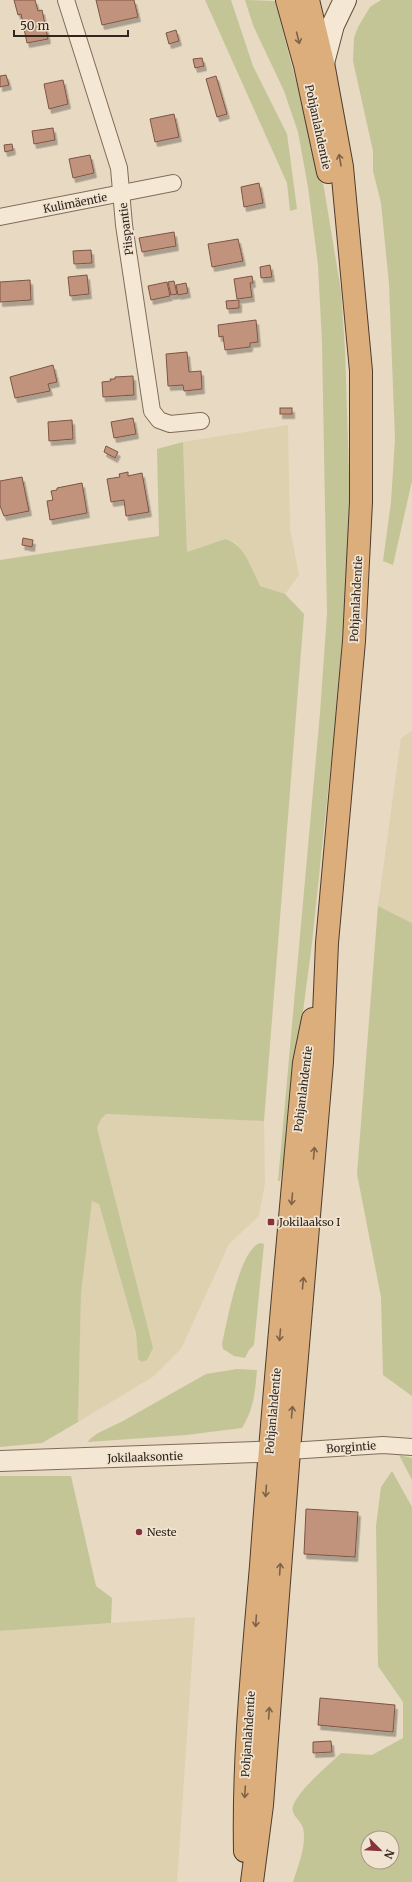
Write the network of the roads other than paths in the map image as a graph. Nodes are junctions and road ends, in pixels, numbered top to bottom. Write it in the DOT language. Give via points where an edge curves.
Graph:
graph roads {
  1 [pos="66,0"];
  2 [pos="345,0"];
  3 [pos="297,1"];
  4 [pos="323,63"];
  5 [pos="173,183"];
  6 [pos="122,193"];
  7 [pos="0,217"];
  8 [pos="349,255"];
  9 [pos="201,421"];
  10 [pos="412,1447"];
  11 [pos="279,1452"];
  12 [pos="0,1461"];
  13 [pos="246,1882"];
  14 [pos="252,1882"];
  1 -- 6 [label="street, Piispantie" via="119,168"];
  2 -- 4 [label="main road" via="333,25"];
  3 -- 4 [label="highway, Pohjanlahdentie"];
  3 -- 8 [label="highway, Pohjanlahdentie, one-way" via="305,65"];
  8 -- 4 [label="highway, Pohjanlahdentie, one-way" via="342,167"];
  5 -- 6 [label="street, Kulimäentie"];
  6 -- 7 [label="street, Kulimäentie"];
  6 -- 9 [label="street, Piispantie" via="124,225 152,411 159,420 170,424"];
  8 -- 11 [label="highway, Pohjanlahdentie" via="361,371 361,502 354,641 327,943 322,1062"];
  10 -- 11 [label="street, Borgintie" via="384,1445"];
  11 -- 12 [label="street, Jokilaaksontie"];
  11 -- 13 [label="highway, Pohjanlahdentie, one-way" via="247,1749 244,1804"];
  14 -- 11 [label="highway, Pohjanlahdentie, one-way" via="262,1805"];
}
